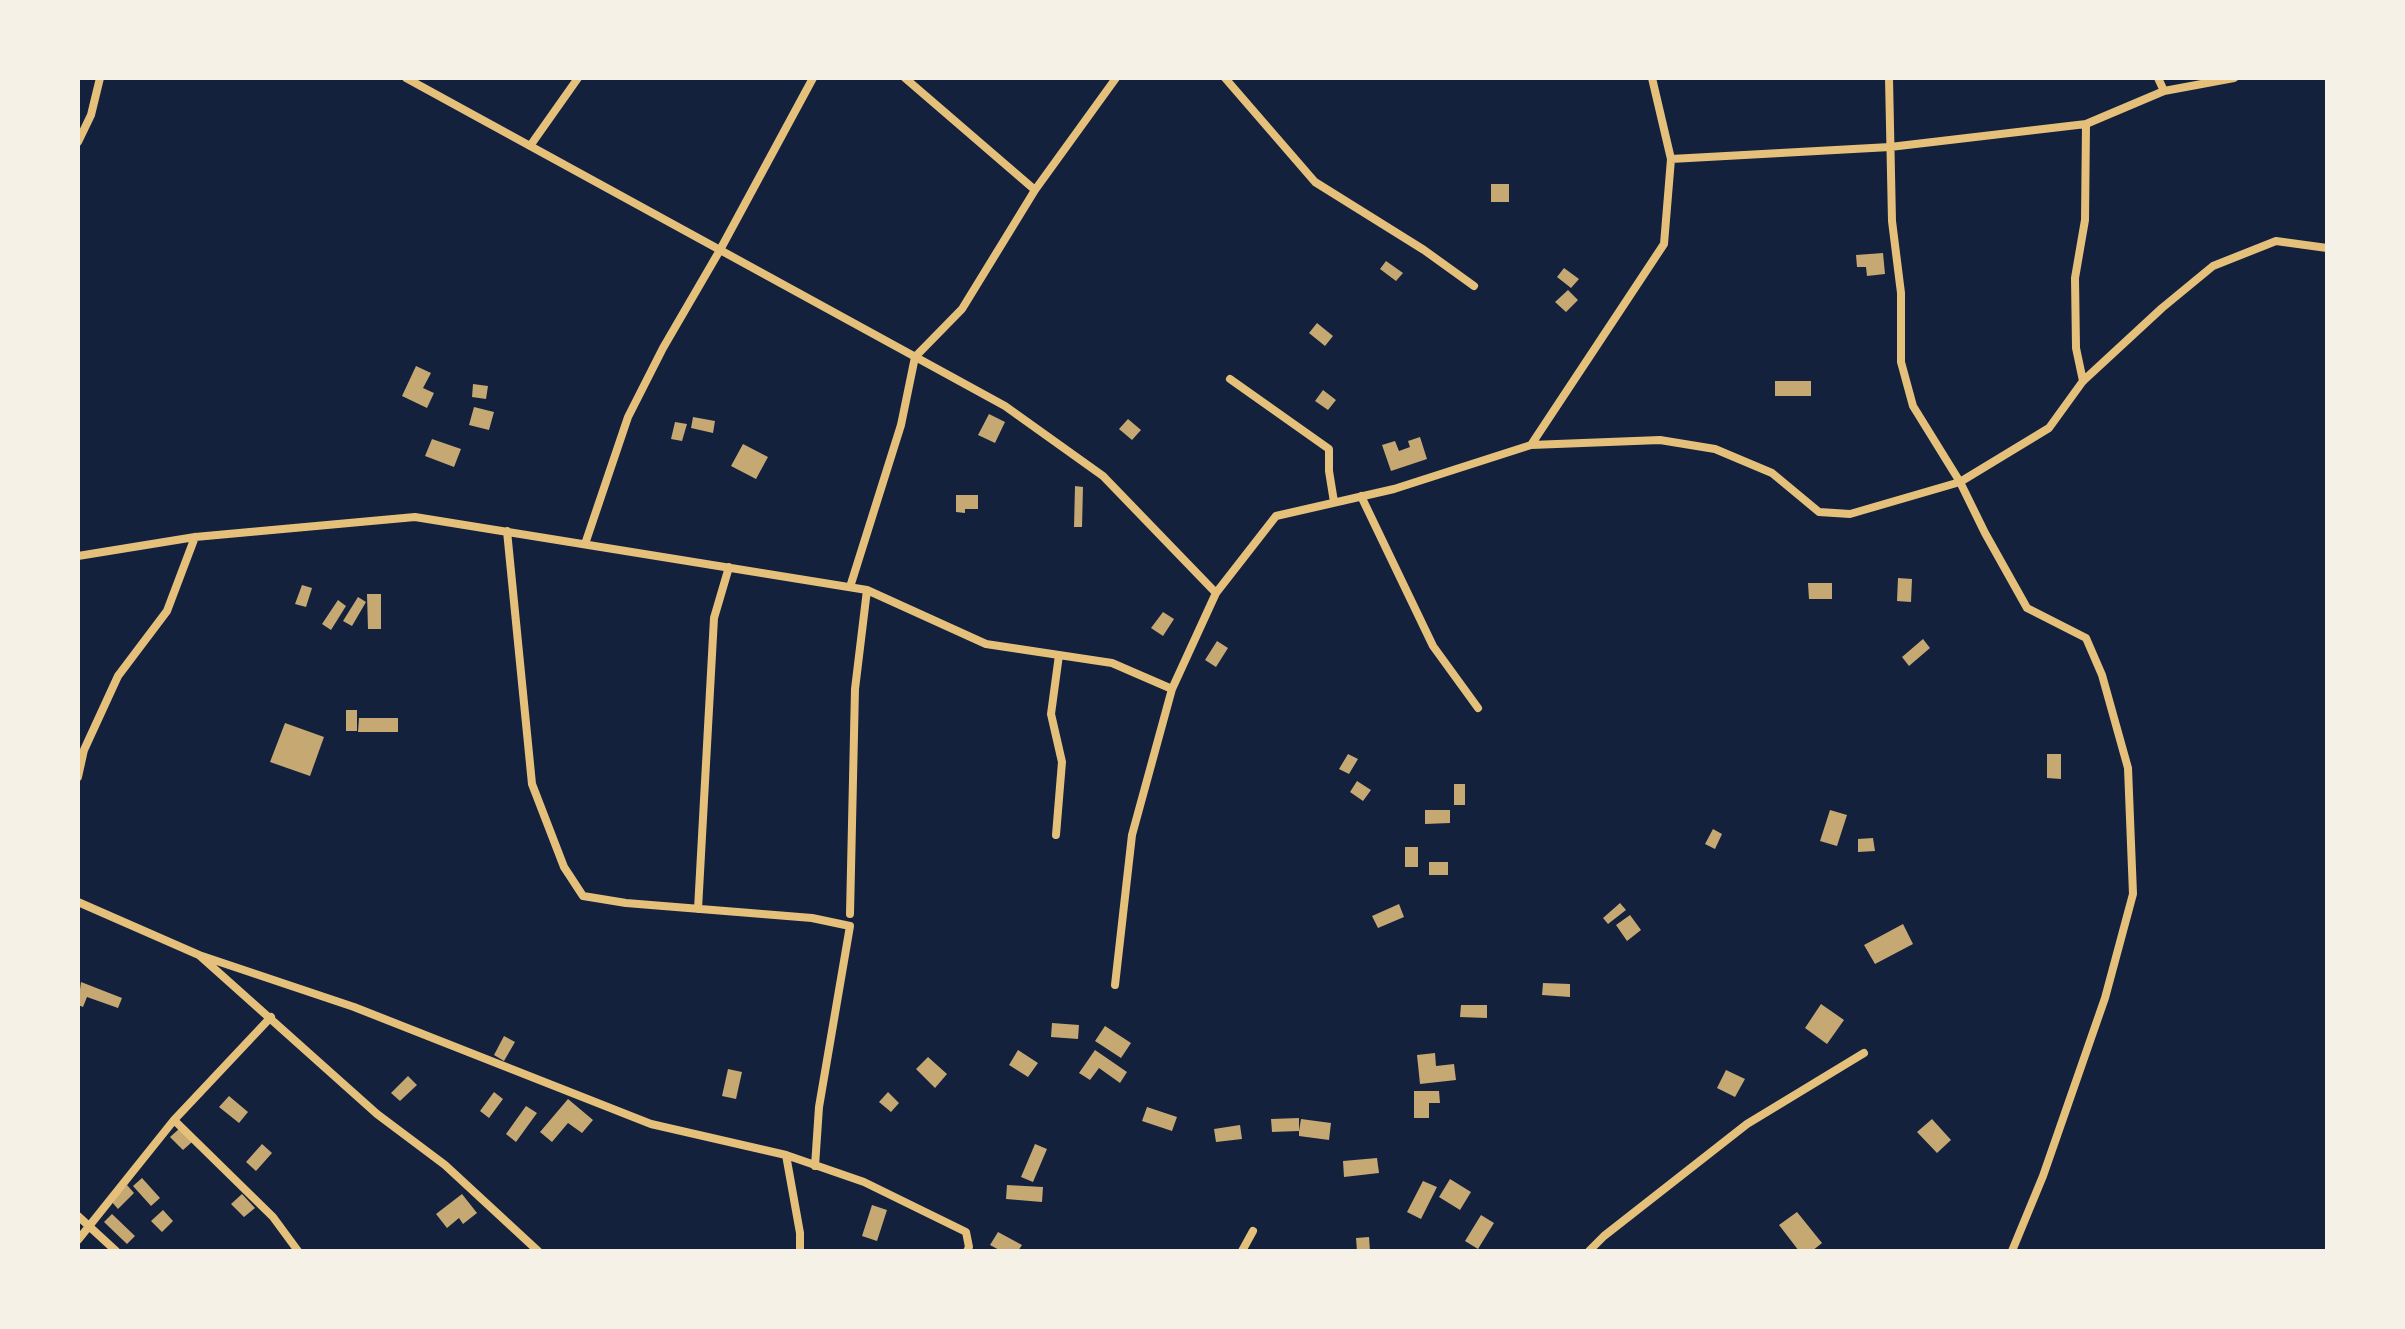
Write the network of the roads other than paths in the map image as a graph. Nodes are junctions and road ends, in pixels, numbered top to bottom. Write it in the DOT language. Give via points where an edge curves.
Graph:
graph roads {
  1 [pos="100,78"];
  2 [pos="406,78"];
  3 [pos="578,78"];
  4 [pos="813,78"];
  5 [pos="905,78"];
  6 [pos="1116,78"];
  7 [pos="1225,78"];
  8 [pos="1652,78"];
  9 [pos="1889,78"];
  10 [pos="2158,78"];
  11 [pos="2234,78"];
  12 [pos="2164,91"];
  13 [pos="2086,124"];
  14 [pos="78,142"];
  15 [pos="530,146"];
  16 [pos="1890,147"];
  17 [pos="1671,159"];
  18 [pos="1035,190"];
  19 [pos="2327,248"];
  20 [pos="720,250"];
  21 [pos="1474,286"];
  22 [pos="915,357"];
  23 [pos="1230,379"];
  24 [pos="2083,381"];
  25 [pos="1531,445"];
  26 [pos="1960,482"];
  27 [pos="1361,496"];
  28 [pos="1334,502"];
  29 [pos="507,531"];
  30 [pos="195,537"];
  31 [pos="585,544"];
  32 [pos="78,556"];
  33 [pos="729,567"];
  34 [pos="850,587"];
  35 [pos="867,590"];
  36 [pos="1216,593"];
  37 [pos="1059,655"];
  38 [pos="1172,689"];
  39 [pos="1478,708"];
  40 [pos="78,777"];
  41 [pos="1056,835"];
  42 [pos="78,902"];
  43 [pos="698,909"];
  44 [pos="850,914"];
  45 [pos="199,955"];
  46 [pos="1115,985"];
  47 [pos="271,1017"];
  48 [pos="1864,1053"];
  49 [pos="174,1120"];
  50 [pos="786,1155"];
  51 [pos="815,1166"];
  52 [pos="78,1216"];
  53 [pos="89,1226"];
  54 [pos="1253,1231"];
  55 [pos="78,1240"];
  56 [pos="116,1251"];
  57 [pos="298,1251"];
  58 [pos="538,1251"];
  59 [pos="800,1251"];
  60 [pos="967,1251"];
  61 [pos="1242,1251"];
  62 [pos="1589,1251"];
  63 [pos="2012,1251"];
  1 -- 14 [label="street"];
  2 -- 15 [label="street"];
  3 -- 15 [label="street"];
  4 -- 20 [label="street"];
  5 -- 18 [label="street"];
  6 -- 18 [label="street"];
  7 -- 21 [label="street" via="1315,182"];
  8 -- 17 [label="street"];
  9 -- 16 [label="street"];
  10 -- 12 [label="street"];
  11 -- 12 [label="street"];
  12 -- 13 [label="street"];
  13 -- 16 [label="street"];
  13 -- 24 [label="street" via="2085,220 2075,278 2076,348"];
  15 -- 20 [label="street"];
  16 -- 17 [label="street"];
  16 -- 26 [label="street" via="1901,362 1913,406"];
  17 -- 25 [label="street" via="1664,244"];
  18 -- 22 [label="street" via="962,309"];
  19 -- 24 [label="street" via="2276,241 2213,266"];
  20 -- 22 [label="street"];
  20 -- 31 [label="street" via="628,417"];
  22 -- 34 [label="street" via="901,425"];
  22 -- 36 [label="street" via="1005,406 1103,476"];
  23 -- 28 [label="street" via="1329,449"];
  24 -- 26 [label="street" via="2049,428"];
  25 -- 26 [label="street" via="1660,440 1715,449 1772,473 1819,512 1850,514"];
  25 -- 27 [label="street"];
  26 -- 63 [label="street" via="2027,608 2086,638 2128,768 2133,894 2105,998"];
  27 -- 28 [label="street"];
  27 -- 39 [label="street" via="1433,646"];
  28 -- 36 [label="street" via="1276,516"];
  29 -- 30 [label="street" via="415,517"];
  29 -- 31 [label="street"];
  29 -- 43 [label="street" via="532,784 564,867 583,896"];
  30 -- 32 [label="street"];
  30 -- 40 [label="street" via="167,611 118,676 84,750"];
  31 -- 33 [label="street"];
  33 -- 34 [label="street"];
  33 -- 43 [label="street" via="714,618"];
  34 -- 35 [label="street"];
  35 -- 37 [label="street" via="986,644"];
  35 -- 44 [label="street" via="855,689"];
  36 -- 38 [label="street"];
  37 -- 38 [label="street" via="1112,663"];
  37 -- 41 [label="street" via="1051,714 1062,762"];
  38 -- 46 [label="street" via="1132,835"];
  42 -- 45 [label="street"];
  43 -- 51 [label="street" via="850,926 819,1107"];
  45 -- 47 [label="street"];
  45 -- 50 [label="street" via="354,1007 651,1124"];
  47 -- 49 [label="street"];
  47 -- 58 [label="street"];
  48 -- 62 [label="street" via="1747,1124"];
  49 -- 53 [label="street"];
  49 -- 57 [label="street" via="273,1217"];
  50 -- 51 [label="street"];
  50 -- 59 [label="street"];
  51 -- 60 [label="street" via="864,1182 966,1232"];
  52 -- 53 [label="street"];
  53 -- 55 [label="street"];
  53 -- 56 [label="street"];
  54 -- 61 [label="street"];
}
